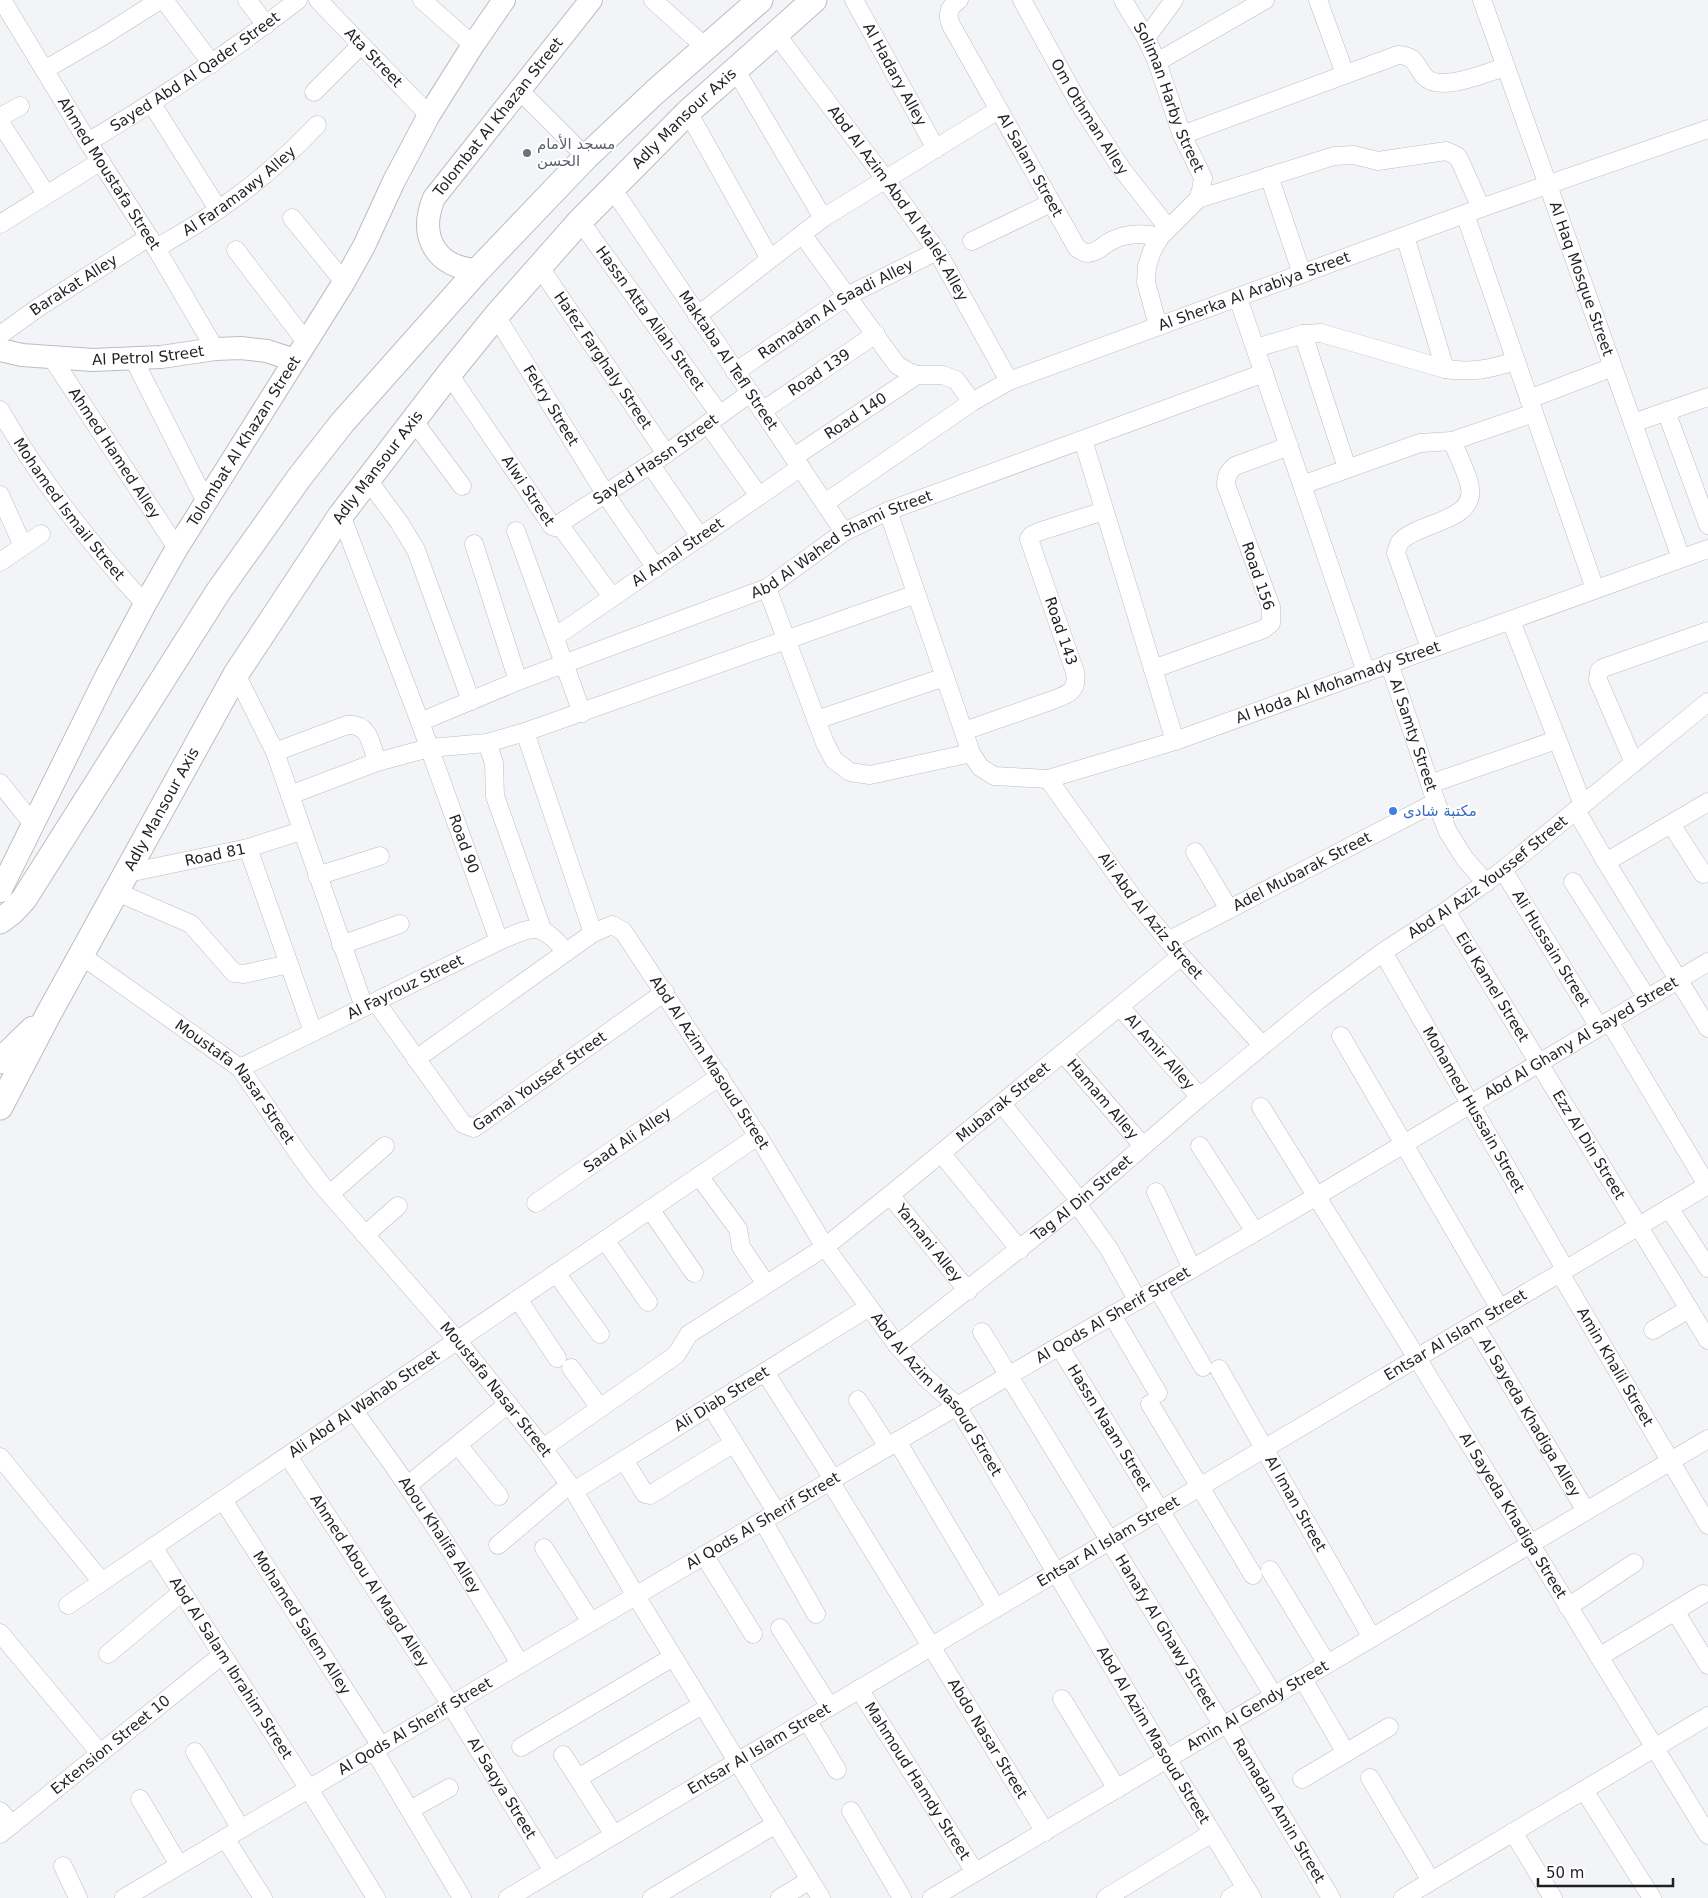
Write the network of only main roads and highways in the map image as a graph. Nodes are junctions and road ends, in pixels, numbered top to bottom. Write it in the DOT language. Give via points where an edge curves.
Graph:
graph roads {
  1 [pos="814,0"];
  2 [pos="755,2"];
  3 [pos="0,921"];
  4 [pos="48,1015"];
  5 [pos="0,1061"];
  6 [pos="0,1107"];
  1 -- 4 [label="main road, Adly Mansour Axis" via="688,112 580,221 448,374 341,515 236,674"];
  2 -- 3 [label="main road" via="586,157 478,270 342,423 298,478 218,592 24,899"];
  4 -- 5 [label="main road"];
  4 -- 6 [label="main road"];
}
